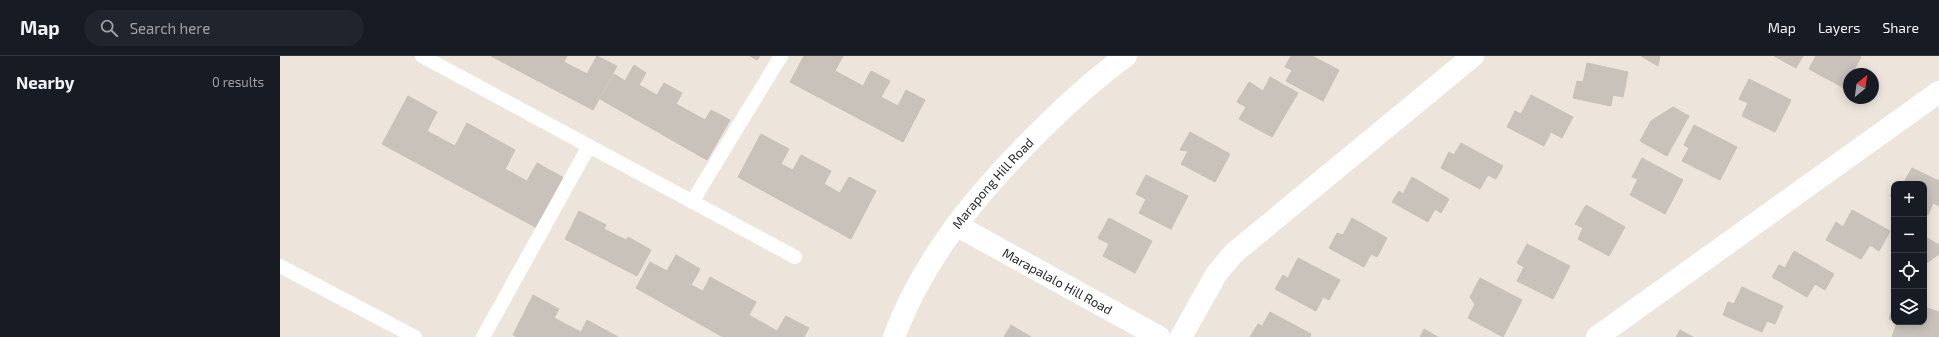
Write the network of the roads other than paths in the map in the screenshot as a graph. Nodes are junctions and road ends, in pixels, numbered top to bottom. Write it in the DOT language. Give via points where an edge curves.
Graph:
graph roads {
  1 [pos="422,56"];
  2 [pos="782,56"];
  3 [pos="1473,56"];
  4 [pos="1119,58"];
  5 [pos="1939,92"];
  6 [pos="589,146"];
  7 [pos="692,202"];
  8 [pos="956,225"];
  9 [pos="794,258"];
  10 [pos="280,266"];
  11 [pos="415,337"];
  12 [pos="484,337"];
  13 [pos="894,337"];
  14 [pos="1159,337"];
  15 [pos="1181,337"];
  16 [pos="1597,337"];
  1 -- 6 [label="lane"];
  2 -- 7 [label="lane"];
  3 -- 15 [label="street" via="1234,253 1217,273"];
  4 -- 8 [label="street, Marapong Hill Road" via="1007,163"];
  5 -- 16 [label="street"];
  6 -- 7 [label="lane"];
  6 -- 12 [label="lane"];
  7 -- 9 [label="lane"];
  8 -- 13 [label="street, Marapong Hill Road" via="928,267"];
  8 -- 14 [label="street, Marapalalo Hill Road"];
  10 -- 11 [label="lane"];
}
